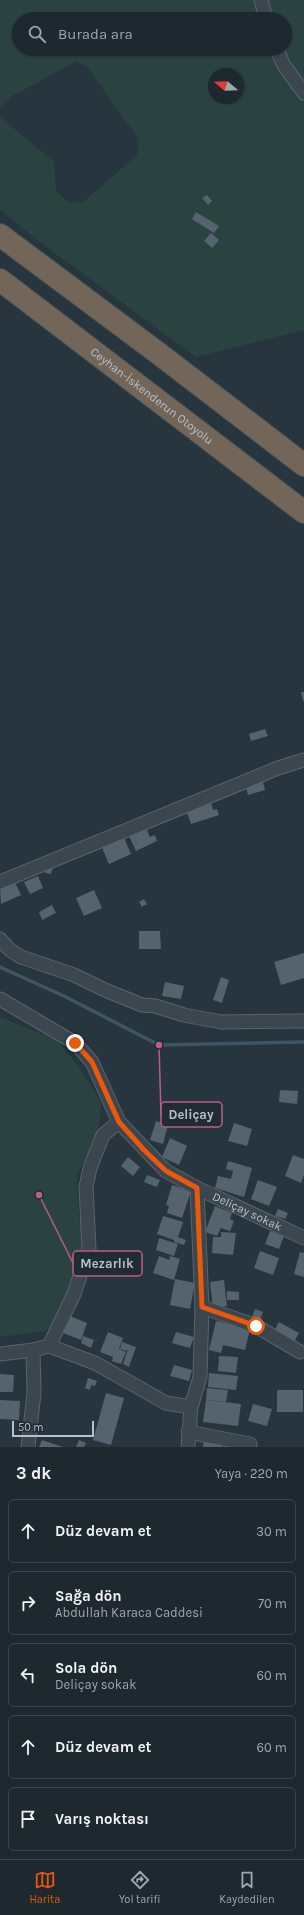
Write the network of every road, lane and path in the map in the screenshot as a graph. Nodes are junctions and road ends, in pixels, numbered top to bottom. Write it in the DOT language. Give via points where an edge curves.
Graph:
graph roads {
  1 [pos="261,0"];
  2 [pos="264,12"];
  3 [pos="280,56"];
  4 [pos="304,93"];
  5 [pos="0,235"];
  6 [pos="0,280"];
  7 [pos="304,465"];
  8 [pos="304,512"];
  9 [pos="304,760"];
  10 [pos="0,882"];
  11 [pos="0,938"];
  12 [pos="0,999"];
  13 [pos="304,1021"];
  14 [pos="119,1122"];
  15 [pos="197,1188"];
  16 [pos="304,1238"];
  17 [pos="202,1307"];
  18 [pos="49,1346"];
  19 [pos="32,1350"];
  20 [pos="300,1352"];
  21 [pos="0,1354"];
  22 [pos="190,1407"];
  23 [pos="188,1432"];
  24 [pos="28,1447"];
  25 [pos="188,1447"];
  26 [pos="250,1447"];
  1 -- 2 [label="street"];
  3 -- 4 [label="street"];
  5 -- 7 [label="highway"];
  6 -- 8 [label="highway, Ceyhan-İskenderun Otoyolu"];
  9 -- 10 [label="street" via="278,768"];
  11 -- 13 [label="street" via="10,950 21,957 74,975 142,1004 221,1022"];
  12 -- 14 [label="street, Deliçay sokak" via="75,1043 92,1062"];
  14 -- 15 [label="street, Deliçay sokak" via="166,1171"];
  14 -- 18 [label="street" via="103,1135 90,1168 86,1187 89,1249 74,1294"];
  15 -- 16 [label="street, Deliçay sokak"];
  15 -- 17 [label="street"];
  17 -- 20 [label="street" via="256,1326"];
  17 -- 22 [label="street" via="200,1377"];
  18 -- 19 [label="street"];
  18 -- 22 [label="street" via="96,1363 166,1403"];
  19 -- 21 [label="street"];
  19 -- 24 [label="street" via="34,1393"];
  22 -- 23 [label="street"];
  23 -- 25 [label="street"];
  23 -- 26 [label="street" via="250,1444"];
}
